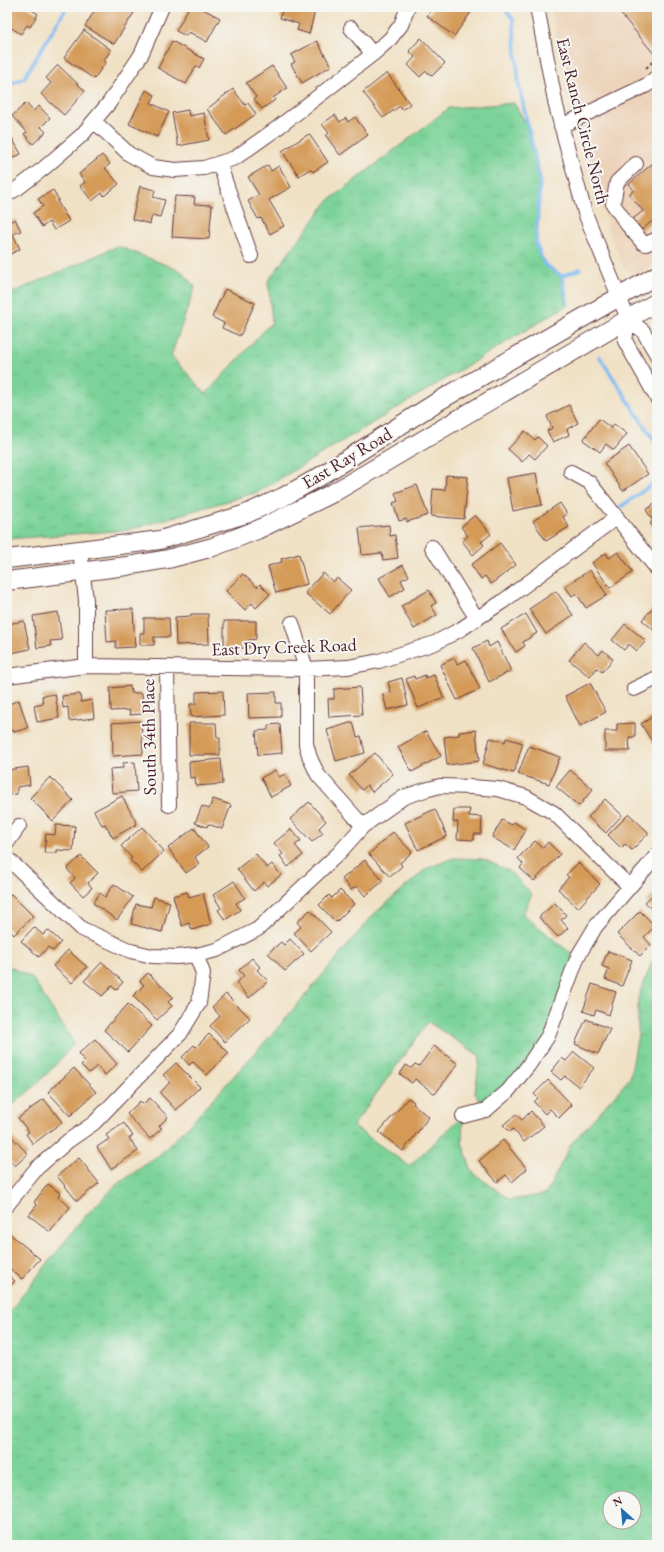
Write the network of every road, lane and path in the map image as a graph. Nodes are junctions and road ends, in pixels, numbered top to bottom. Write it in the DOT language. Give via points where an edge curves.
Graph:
graph roads {
  1 [pos="162,7"];
  2 [pos="537,7"];
  3 [pos="407,10"];
  4 [pos="351,28"];
  5 [pos="373,54"];
  6 [pos="657,58"];
  7 [pos="646,68"];
  8 [pos="657,77"];
  9 [pos="94,120"];
  10 [pos="561,126"];
  11 [pos="220,163"];
  12 [pos="636,164"];
  13 [pos="7,194"];
  14 [pos="657,239"];
  15 [pos="251,256"];
  16 [pos="657,275"];
  17 [pos="657,302"];
  18 [pos="624,308"];
  19 [pos="657,356"];
  20 [pos="657,398"];
  21 [pos="572,472"];
  22 [pos="617,517"];
  23 [pos="432,547"];
  24 [pos="80,550"];
  25 [pos="7,559"];
  26 [pos="657,569"];
  27 [pos="83,572"];
  28 [pos="7,581"];
  29 [pos="477,619"];
  30 [pos="292,624"];
  31 [pos="86,666"];
  32 [pos="167,668"];
  33 [pos="306,669"];
  34 [pos="7,676"];
  35 [pos="657,678"];
  36 [pos="634,689"];
  37 [pos="169,805"];
  38 [pos="19,826"];
  39 [pos="363,826"];
  40 [pos="7,843"];
  41 [pos="657,855"];
  42 [pos="7,858"];
  43 [pos="629,886"];
  44 [pos="196,955"];
  45 [pos="463,1116"];
  46 [pos="7,1205"];
  1 -- 9 [label="street" via="141,55 109,103"];
  2 -- 10 [label="street, East Ranch Circle North"];
  3 -- 5 [label="street" via="401,25"];
  4 -- 5 [label="street"];
  5 -- 11 [label="street" via="276,129 235,158"];
  6 -- 7 [label="path"];
  8 -- 10 [label="street" via="647,85"];
  9 -- 11 [label="street" via="129,154 154,167 175,170 204,168"];
  9 -- 13 [label="street" via="44,168"];
  10 -- 18 [label="street, East Ranch Circle North" via="585,213"];
  11 -- 15 [label="street"];
  12 -- 14 [label="street" via="617,182 613,204 643,243"];
  16 -- 18 [label="main road, East Ray Road"];
  17 -- 18 [label="main road, East Ray Road"];
  18 -- 19 [label="street" via="643,331"];
  18 -- 20 [label="street" via="625,341"];
  18 -- 24 [label="main road, East Ray Road" via="437,402 319,477 246,514 160,540"];
  18 -- 27 [label="main road, East Ray Road" via="333,493 257,530 213,546 168,559"];
  21 -- 22 [label="street" via="589,482"];
  22 -- 26 [label="street"];
  22 -- 29 [label="street, East Dry Creek Road"];
  23 -- 29 [label="street"];
  24 -- 25 [label="main road, East Ray Road"];
  24 -- 27 [label="street"];
  27 -- 28 [label="main road, East Ray Road"];
  27 -- 31 [label="street" via="86,600"];
  29 -- 33 [label="street, East Dry Creek Road" via="435,643 379,661 348,667"];
  30 -- 33 [label="street"];
  31 -- 32 [label="street, East Dry Creek Road"];
  31 -- 34 [label="street, East Dry Creek Road"];
  32 -- 33 [label="street, East Dry Creek Road"];
  32 -- 37 [label="street, South 34th Place"];
  33 -- 39 [label="street" via="306,744 310,758 318,775"];
  35 -- 36 [label="street"];
  38 -- 40 [label="street"];
  39 -- 43 [label="street" via="404,797 425,790 440,786 498,789 526,797 554,813"];
  39 -- 44 [label="street" via="339,853 258,930 217,950"];
  41 -- 43 [label="street"];
  42 -- 44 [label="street" via="82,929 131,952 152,956"];
  43 -- 45 [label="street" via="596,926 578,956 548,1036 528,1066 508,1091 486,1110"];
  44 -- 46 [label="street" via="203,973 199,1003 180,1034 94,1123 37,1168"];
}
